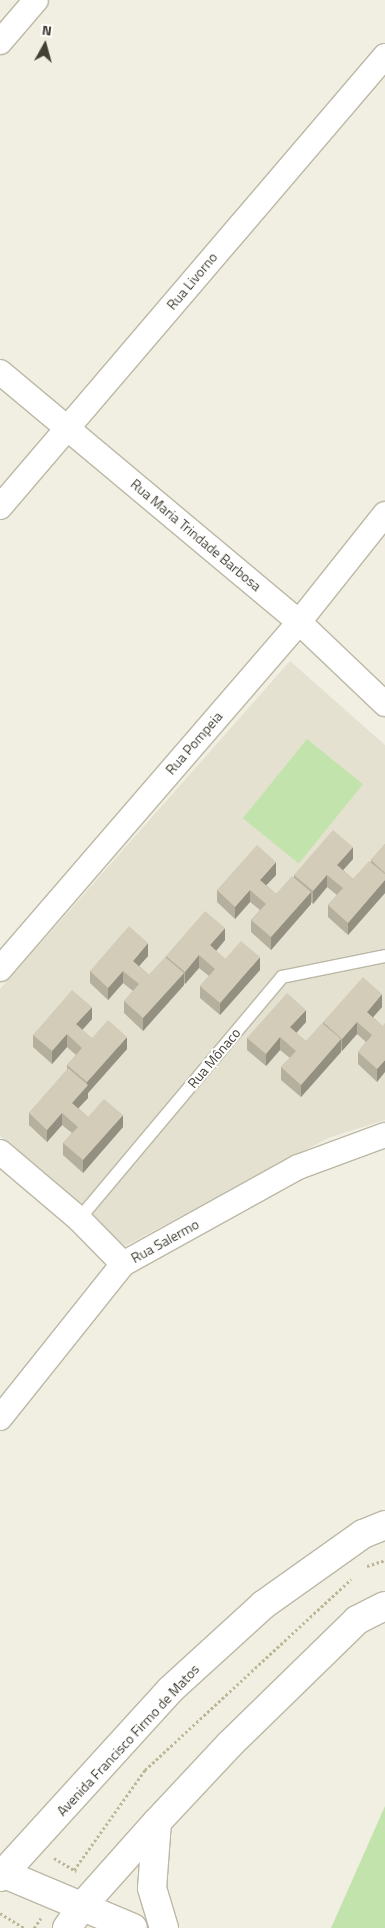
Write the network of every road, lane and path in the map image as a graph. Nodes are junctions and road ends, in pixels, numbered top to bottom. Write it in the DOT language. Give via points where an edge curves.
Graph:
graph roads {
  1 [pos="36,0"];
  2 [pos="0,42"];
  3 [pos="385,56"];
  4 [pos="0,372"];
  5 [pos="68,427"];
  6 [pos="0,507"];
  7 [pos="385,514"];
  8 [pos="299,622"];
  9 [pos="385,704"];
  10 [pos="385,956"];
  11 [pos="0,969"];
  12 [pos="385,1135"];
  13 [pos="0,1152"];
  14 [pos="79,1219"];
  15 [pos="123,1264"];
  16 [pos="0,1418"];
  17 [pos="378,1531"];
  18 [pos="385,1560"];
  19 [pos="363,1568"];
  20 [pos="356,1574"];
  21 [pos="385,1595"];
  22 [pos="385,1606"];
  23 [pos="357,1620"];
  24 [pos="157,1822"];
  25 [pos="1,1874"];
  26 [pos="57,1895"];
  27 [pos="83,1905"];
  28 [pos="0,1913"];
  29 [pos="24,1928"];
  30 [pos="34,1928"];
  31 [pos="67,1928"];
  32 [pos="133,1928"];
  33 [pos="164,1928"];
  1 -- 2 [label="street"];
  3 -- 5 [label="street, Rua Livorno"];
  4 -- 5 [label="street, Rua Maria Trindade Barbosa"];
  5 -- 6 [label="street, Rua Livorno"];
  5 -- 8 [label="street, Rua Maria Trindade Barbosa"];
  7 -- 8 [label="street, Rua Pompeia"];
  8 -- 9 [label="street, Rua Maria Trindade Barbosa"];
  8 -- 11 [label="street, Rua Pompeia"];
  10 -- 14 [label="lane, Rua Mônaco" via="282,977"];
  12 -- 15 [label="street, Rua Salermo" via="298,1167"];
  13 -- 14 [label="street"];
  14 -- 15 [label="street"];
  15 -- 16 [label="street, Rua Salermo"];
  17 -- 25 [label="street, Avenida Francisco Firmo de Matos" via="263,1605 170,1690"];
  18 -- 19 [label="path"];
  20 -- 26 [label="path" via="145,1770"];
  21 -- 23 [label="street"];
  22 -- 23 [label="street"];
  23 -- 24 [label="street" via="229,1745"];
  24 -- 27 [label="street"];
  24 -- 33 [label="street" via="152,1888"];
  25 -- 26 [label="street"];
  26 -- 27 [label="street"];
  26 -- 30 [label="path"];
  27 -- 31 [label="street"];
  27 -- 32 [label="street"];
  28 -- 29 [label="path"];
}
